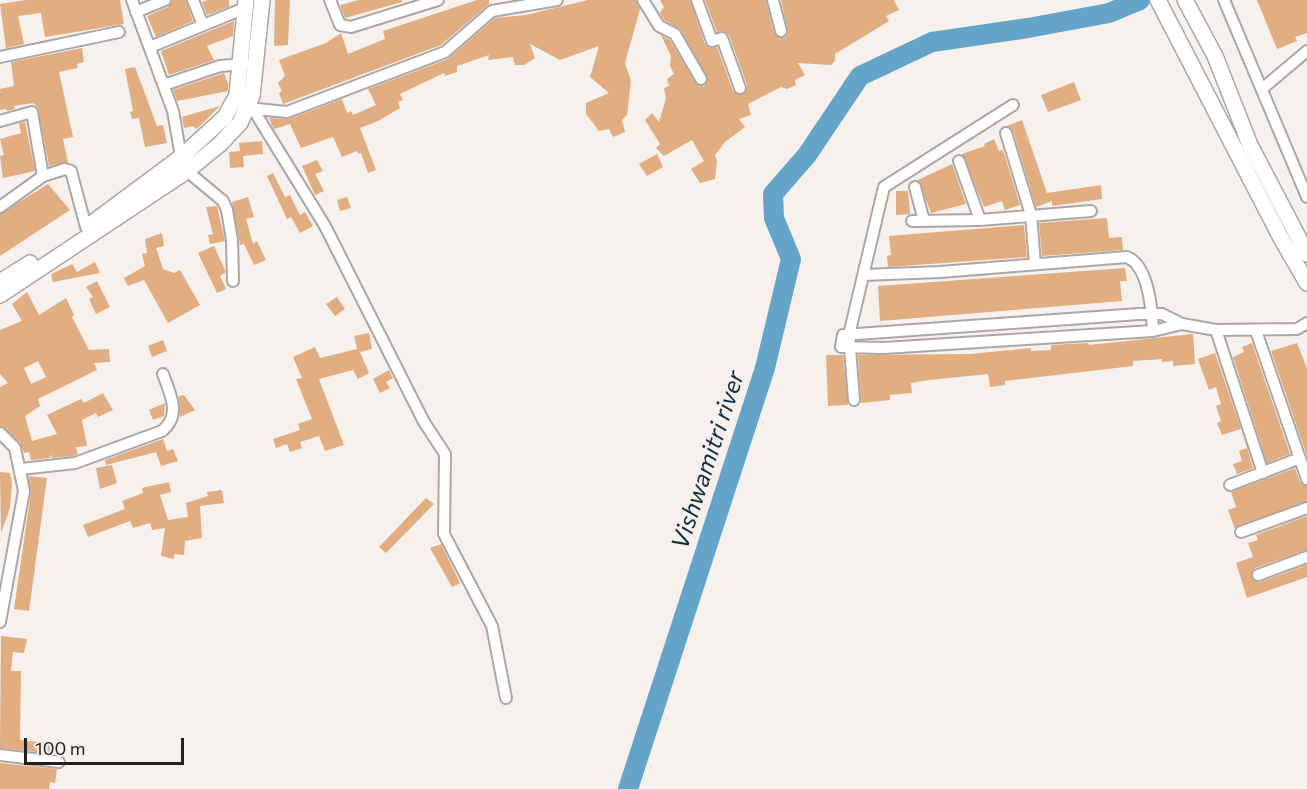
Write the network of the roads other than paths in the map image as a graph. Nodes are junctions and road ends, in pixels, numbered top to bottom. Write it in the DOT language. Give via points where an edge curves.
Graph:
graph roads {
  1 [pos="132,0"];
  2 [pos="165,0"];
  3 [pos="193,0"];
  4 [pos="262,0"];
  5 [pos="343,0"];
  6 [pos="438,0"];
  7 [pos="557,0"];
  8 [pos="643,0"];
  9 [pos="698,0"];
  10 [pos="773,0"];
  11 [pos="1158,0"];
  12 [pos="1185,0"];
  13 [pos="331,2"];
  14 [pos="1227,3"];
  15 [pos="246,4"];
  16 [pos="496,4"];
  17 [pos="136,12"];
  18 [pos="203,25"];
  19 [pos="781,31"];
  20 [pos="119,32"];
  21 [pos="150,47"];
  22 [pos="1307,51"];
  23 [pos="0,57"];
  24 [pos="240,63"];
  25 [pos="257,69"];
  26 [pos="701,79"];
  27 [pos="164,85"];
  28 [pos="740,88"];
  29 [pos="1263,88"];
  30 [pos="1013,105"];
  31 [pos="250,108"];
  32 [pos="0,121"];
  33 [pos="1006,133"];
  34 [pos="959,162"];
  35 [pos="184,164"];
  36 [pos="43,176"];
  37 [pos="915,187"];
  38 [pos="1307,197"];
  39 [pos="0,207"];
  40 [pos="1091,211"];
  41 [pos="1032,215"];
  42 [pos="924,220"];
  43 [pos="980,220"];
  44 [pos="912,221"];
  45 [pos="86,226"];
  46 [pos="1307,254"];
  47 [pos="1035,264"];
  48 [pos="863,275"];
  49 [pos="233,280"];
  50 [pos="0,282"];
  51 [pos="1307,283"];
  52 [pos="0,295"];
  53 [pos="1152,314"];
  54 [pos="1307,323"];
  55 [pos="1182,324"];
  56 [pos="962,328"];
  57 [pos="1216,330"];
  58 [pos="1153,331"];
  59 [pos="1256,331"];
  60 [pos="849,336"];
  61 [pos="964,343"];
  62 [pos="850,349"];
  63 [pos="163,374"];
  64 [pos="854,400"];
  65 [pos="0,432"];
  66 [pos="1300,458"];
  67 [pos="21,469"];
  68 [pos="1263,473"];
  69 [pos="1307,479"];
  70 [pos="1230,484"];
  71 [pos="1307,508"];
  72 [pos="1241,532"];
  73 [pos="1307,557"];
  74 [pos="1258,575"];
  75 [pos="0,622"];
  76 [pos="506,698"];
  77 [pos="0,755"];
  78 [pos="59,762"];
  1 -- 17 [label="street"];
  2 -- 17 [label="street"];
  3 -- 18 [label="street"];
  4 -- 25 [label="street"];
  5 -- 13 [label="street"];
  6 -- 13 [label="street" via="351,27 340,25"];
  7 -- 16 [label="street"];
  8 -- 26 [label="street" via="658,26 675,34"];
  9 -- 28 [label="street" via="712,41 722,38"];
  10 -- 19 [label="street"];
  11 -- 51 [label="street"];
  12 -- 46 [label="street" via="1215,56 1250,145"];
  14 -- 29 [label="street"];
  15 -- 18 [label="street"];
  15 -- 24 [label="street"];
  16 -- 31 [label="street" via="445,52 287,112"];
  17 -- 21 [label="street"];
  18 -- 21 [label="street"];
  20 -- 23 [label="street"];
  21 -- 27 [label="street"];
  22 -- 29 [label="street"];
  24 -- 25 [label="street"];
  24 -- 27 [label="street"];
  24 -- 35 [label="street" via="237,95 225,117"];
  25 -- 31 [label="street"];
  27 -- 35 [label="street"];
  29 -- 38 [label="street"];
  30 -- 48 [label="street" via="884,187"];
  31 -- 35 [label="street" via="220,144"];
  31 -- 76 [label="street" via="325,226 424,422 445,454 444,534 492,626"];
  32 -- 36 [label="street" via="32,112"];
  33 -- 41 [label="street"];
  34 -- 43 [label="street"];
  35 -- 45 [label="street"];
  35 -- 49 [label="street" via="223,201 227,210"];
  35 -- 52 [label="street"];
  36 -- 39 [label="street"];
  36 -- 45 [label="street" via="65,169 72,171"];
  37 -- 42 [label="street"];
  40 -- 41 [label="street"];
  41 -- 43 [label="street"];
  41 -- 47 [label="street"];
  42 -- 43 [label="street"];
  42 -- 44 [label="street"];
  45 -- 50 [label="street"];
  47 -- 48 [label="street"];
  47 -- 53 [label="street" via="1132,259 1151,299"];
  48 -- 60 [label="street"];
  53 -- 55 [label="street" via="1162,314"];
  53 -- 56 [label="street"];
  53 -- 58 [label="street"];
  54 -- 59 [label="street" via="1297,329"];
  55 -- 57 [label="street"];
  55 -- 58 [label="street"];
  56 -- 60 [label="street"];
  56 -- 61 [label="street"];
  57 -- 59 [label="street"];
  57 -- 68 [label="street"];
  58 -- 61 [label="street"];
  59 -- 66 [label="street"];
  60 -- 62 [label="street" via="841,337 841,347"];
  61 -- 62 [label="street"];
  62 -- 64 [label="street"];
  63 -- 67 [label="street" via="175,412 162,431 75,463"];
  65 -- 67 [label="street" via="15,448"];
  66 -- 68 [label="street"];
  66 -- 69 [label="street"];
  67 -- 75 [label="street" via="24,491"];
  68 -- 70 [label="street"];
  71 -- 72 [label="street"];
  73 -- 74 [label="street"];
  77 -- 78 [label="street"];
}
